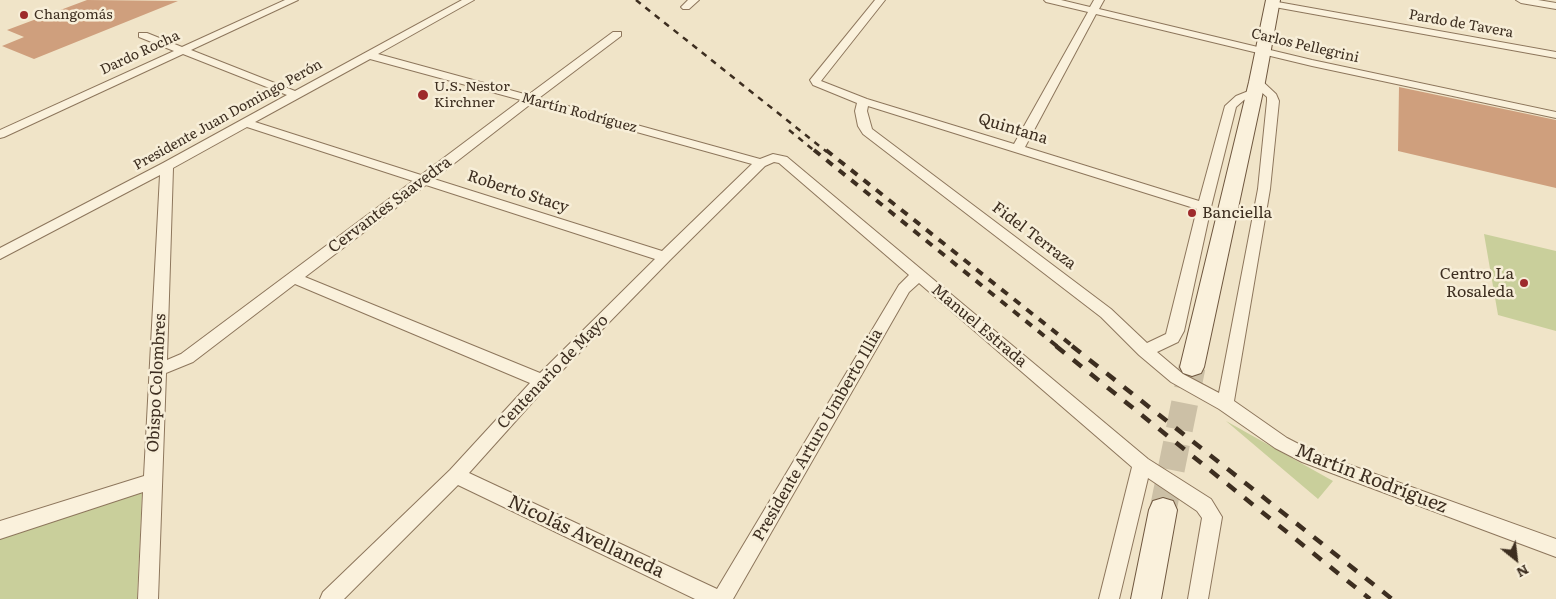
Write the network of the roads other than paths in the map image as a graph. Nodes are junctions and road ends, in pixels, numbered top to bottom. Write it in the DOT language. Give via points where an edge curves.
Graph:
graph roads {
  1 [pos="293,0"];
  2 [pos="469,0"];
  3 [pos="694,0"];
  4 [pos="880,0"];
  5 [pos="1049,0"];
  6 [pos="1099,0"];
  7 [pos="1521,0"];
  8 [pos="1272,2"];
  9 [pos="1556,6"];
  10 [pos="686,7"];
  11 [pos="1093,11"];
  12 [pos="617,34"];
  13 [pos="143,35"];
  14 [pos="181,51"];
  15 [pos="1263,52"];
  16 [pos="368,54"];
  17 [pos="1556,56"];
  18 [pos="1256,87"];
  19 [pos="296,95"];
  20 [pos="528,100"];
  21 [pos="862,104"];
  22 [pos="1556,115"];
  23 [pos="246,123"];
  24 [pos="0,134"];
  25 [pos="1019,147"];
  26 [pos="761,163"];
  27 [pos="167,166"];
  28 [pos="423,180"];
  29 [pos="1204,206"];
  30 [pos="0,254"];
  31 [pos="665,257"];
  32 [pos="919,274"];
  33 [pos="295,278"];
  34 [pos="1145,351"];
  35 [pos="1192,367"];
  36 [pos="158,370"];
  37 [pos="542,380"];
  38 [pos="1195,390"];
  39 [pos="1225,404"];
  40 [pos="1142,464"];
  41 [pos="456,474"];
  42 [pos="152,481"];
  43 [pos="1170,499"];
  44 [pos="0,530"];
  45 [pos="1556,548"];
  46 [pos="148,599"];
  47 [pos="330,599"];
  48 [pos="717,599"];
  49 [pos="722,599"];
  50 [pos="1108,599"];
  51 [pos="1146,599"];
  52 [pos="1198,599"];
  1 -- 14 [label="street, Dardo Rocha"];
  2 -- 16 [label="street, Presidente Juan Domingo Perón"];
  3 -- 10 [label="street"];
  4 -- 21 [label="street, Quintana" via="815,80 822,87"];
  5 -- 11 [label="street, Carlos Pellegrini"];
  6 -- 11 [label="street"];
  7 -- 9 [label="street"];
  8 -- 15 [label="main road"];
  8 -- 17 [label="street, Pardo de Tavera"];
  11 -- 15 [label="street, Carlos Pellegrini"];
  11 -- 25 [label="street"];
  12 -- 20 [label="street, Cervantes Saavedra"];
  13 -- 14 [label="street"];
  14 -- 19 [label="street"];
  14 -- 24 [label="street, Dardo Rocha"];
  15 -- 18 [label="main road"];
  15 -- 22 [label="street, Carlos Pellegrini"];
  16 -- 19 [label="street, Presidente Juan Domingo Perón"];
  16 -- 20 [label="street, Martín Rodríguez"];
  18 -- 29 [label="street" via="1231,106"];
  18 -- 35 [label="main road"];
  18 -- 39 [label="street" via="1272,96 1273,101 1264,188"];
  19 -- 23 [label="street, Presidente Juan Domingo Perón"];
  20 -- 26 [label="street, Martín Rodríguez"];
  20 -- 28 [label="street, Cervantes Saavedra"];
  21 -- 25 [label="street, Quintana"];
  21 -- 34 [label="street, Fidel Terraza" via="862,118 867,131 1106,312"];
  23 -- 27 [label="street, Presidente Juan Domingo Perón"];
  23 -- 28 [label="street, Roberto Stacy"];
  25 -- 29 [label="street, Quintana"];
  26 -- 31 [label="street, Centenario de Mayo"];
  26 -- 32 [label="street, Manuel Estrada" via="773,158 783,160"];
  27 -- 30 [label="street, Presidente Juan Domingo Perón"];
  27 -- 36 [label="street, Obispo Colombres"];
  28 -- 31 [label="street, Roberto Stacy"];
  28 -- 33 [label="street, Cervantes Saavedra"];
  29 -- 34 [label="street" via="1176,332 1172,338"];
  31 -- 37 [label="street, Centenario de Mayo"];
  32 -- 40 [label="street, Manuel Estrada"];
  32 -- 49 [label="street, Presidente Arturo Umberto Illia" via="904,289"];
  33 -- 36 [label="street, Cervantes Saavedra" via="188,358"];
  33 -- 37 [label="street"];
  34 -- 38 [label="street, Fidel Terraza"];
  36 -- 42 [label="street, Obispo Colombres"];
  37 -- 41 [label="street, Centenario de Mayo"];
  38 -- 39 [label="street, Martín Rodríguez"];
  39 -- 45 [label="street, Martín Rodríguez" via="1266,434 1308,457"];
  40 -- 43 [label="street, Manuel Estrada"];
  40 -- 50 [label="street"];
  41 -- 47 [label="street, Centenario de Mayo"];
  41 -- 48 [label="street, Nicolás Avellaneda"];
  42 -- 44 [label="street"];
  42 -- 46 [label="street, Obispo Colombres"];
  43 -- 51 [label="main road"];
  43 -- 52 [label="street, Manuel Estrada" via="1204,505 1212,517"];
}
